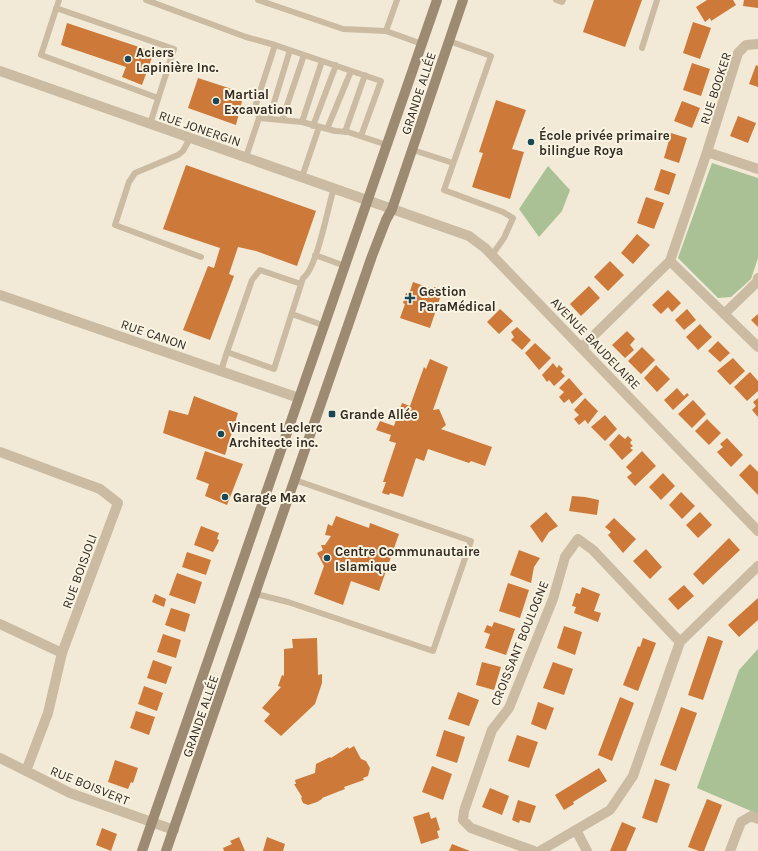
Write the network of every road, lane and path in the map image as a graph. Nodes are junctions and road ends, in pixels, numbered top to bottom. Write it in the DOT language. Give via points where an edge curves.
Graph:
graph roads {
  1 [pos="59,0"];
  2 [pos="146,0"];
  3 [pos="258,0"];
  4 [pos="397,0"];
  5 [pos="437,0"];
  6 [pos="463,0"];
  7 [pos="556,0"];
  8 [pos="563,0"];
  9 [pos="657,0"];
  10 [pos="56,8"];
  11 [pos="386,31"];
  12 [pos="449,41"];
  13 [pos="422,44"];
  14 [pos="758,44"];
  15 [pos="275,45"];
  16 [pos="642,48"];
  17 [pos="290,50"];
  18 [pos="304,55"];
  19 [pos="322,61"];
  20 [pos="336,65"];
  21 [pos="351,70"];
  22 [pos="0,71"];
  23 [pos="365,75"];
  24 [pos="158,98"];
  25 [pos="260,118"];
  26 [pos="269,119"];
  27 [pos="282,120"];
  28 [pos="302,122"];
  29 [pos="150,124"];
  30 [pos="316,126"];
  31 [pos="327,129"];
  32 [pos="345,132"];
  33 [pos="361,136"];
  34 [pos="190,138"];
  35 [pos="387,145"];
  36 [pos="413,150"];
  37 [pos="707,152"];
  38 [pos="246,157"];
  39 [pos="453,163"];
  40 [pos="758,169"];
  41 [pos="302,177"];
  42 [pos="334,188"];
  43 [pos="368,200"];
  44 [pos="392,208"];
  45 [pos="315,255"];
  46 [pos="492,255"];
  47 [pos="201,257"];
  48 [pos="670,261"];
  49 [pos="345,266"];
  50 [pos="758,278"];
  51 [pos="301,284"];
  52 [pos="0,295"];
  53 [pos="292,314"];
  54 [pos="724,314"];
  55 [pos="325,326"];
  56 [pos="582,347"];
  57 [pos="758,347"];
  58 [pos="227,352"];
  59 [pos="220,371"];
  60 [pos="299,398"];
  61 [pos="0,452"];
  62 [pos="295,480"];
  63 [pos="758,531"];
  64 [pos="758,566"];
  65 [pos="256,594"];
  66 [pos="0,624"];
  67 [pos="680,642"];
  68 [pos="62,653"];
  69 [pos="0,758"];
  70 [pos="26,771"];
  71 [pos="758,819"];
  72 [pos="152,822"];
  73 [pos="174,830"];
  74 [pos="576,830"];
  75 [pos="142,851"];
  76 [pos="166,851"];
  77 [pos="534,851"];
  78 [pos="540,851"];
  79 [pos="587,851"];
  80 [pos="730,851"];
  1 -- 10 [label="lane"];
  2 -- 15 [label="lane"];
  3 -- 11 [label="lane" via="343,29"];
  4 -- 11 [label="lane"];
  5 -- 13 [label="main road, GRANDE ALLÉE"];
  6 -- 12 [label="main road, GRANDE ALLÉE"];
  7 -- 8 [label="lane"];
  9 -- 16 [label="lane"];
  10 -- 24 [label="lane" via="41,55"];
  10 -- 24 [label="lane" via="174,49"];
  11 -- 13 [label="lane"];
  12 -- 36 [label="main road, GRANDE ALLÉE"];
  12 -- 39 [label="lane" via="491,56"];
  13 -- 35 [label="main road, GRANDE ALLÉE"];
  14 -- 37 [label="street, RUE BOOKER" via="746,45 738,53"];
  15 -- 17 [label="lane"];
  15 -- 25 [label="lane" via="256,104"];
  17 -- 18 [label="lane"];
  17 -- 26 [label="lane"];
  18 -- 19 [label="lane"];
  18 -- 27 [label="lane"];
  19 -- 20 [label="lane"];
  19 -- 28 [label="lane"];
  20 -- 21 [label="lane"];
  20 -- 30 [label="lane"];
  21 -- 23 [label="lane"];
  21 -- 31 [label="lane"];
  22 -- 29 [label="street, RUE JONERGIN"];
  23 -- 32 [label="lane"];
  23 -- 33 [label="lane" via="381,81"];
  24 -- 29 [label="lane"];
  25 -- 26 [label="lane"];
  25 -- 38 [label="lane"];
  26 -- 27 [label="lane"];
  27 -- 28 [label="lane"];
  28 -- 30 [label="lane"];
  29 -- 34 [label="street, RUE JONERGIN"];
  30 -- 31 [label="lane"];
  30 -- 41 [label="lane"];
  31 -- 32 [label="lane"];
  32 -- 33 [label="lane"];
  33 -- 35 [label="lane"];
  34 -- 38 [label="street, RUE JONERGIN"];
  34 -- 47 [label="lane" via="178,155 135,173 129,182 115,226"];
  35 -- 43 [label="main road, GRANDE ALLÉE"];
  36 -- 39 [label="lane"];
  36 -- 44 [label="main road, GRANDE ALLÉE"];
  37 -- 40 [label="street"];
  37 -- 48 [label="street, RUE BOOKER"];
  38 -- 41 [label="street, RUE JONERGIN"];
  39 -- 46 [label="lane" via="444,190 513,218 504,238"];
  41 -- 42 [label="street, RUE JONERGIN"];
  42 -- 43 [label="street, RUE JONERGIN"];
  42 -- 45 [label="lane"];
  43 -- 44 [label="street, RUE JONERGIN"];
  43 -- 49 [label="main road, GRANDE ALLÉE"];
  44 -- 46 [label="street, AVENUE BAUDELAIRE" via="462,233"];
  44 -- 62 [label="main road, GRANDE ALLÉE" via="375,248"];
  45 -- 49 [label="lane"];
  45 -- 51 [label="lane" via="308,275 303,278"];
  46 -- 56 [label="street, AVENUE BAUDELAIRE"];
  48 -- 54 [label="street"];
  48 -- 56 [label="street, RUE BOOKER"];
  49 -- 55 [label="main road, GRANDE ALLÉE"];
  50 -- 54 [label="street" via="757,282"];
  51 -- 53 [label="lane"];
  51 -- 58 [label="lane" via="260,270 252,280"];
  52 -- 59 [label="street, RUE CANON"];
  53 -- 55 [label="lane"];
  53 -- 58 [label="lane" via="274,369"];
  54 -- 57 [label="street"];
  55 -- 60 [label="main road, GRANDE ALLÉE"];
  56 -- 63 [label="street, AVENUE BAUDELAIRE"];
  58 -- 59 [label="lane"];
  59 -- 60 [label="street, RUE CANON"];
  60 -- 72 [label="main road, GRANDE ALLÉE"];
  61 -- 68 [label="street, RUE BOISJOLI" via="100,489 118,503"];
  62 -- 65 [label="main road, GRANDE ALLÉE"];
  62 -- 65 [label="lane" via="471,541 433,651 288,602"];
  64 -- 67 [label="street"];
  65 -- 73 [label="main road, GRANDE ALLÉE"];
  66 -- 68 [label="street"];
  67 -- 74 [label="street" via="633,776 610,810"];
  67 -- 77 [label="street, CROISSANT BOULOGNE" via="593,550 578,539 565,557 553,599 509,708 492,730 464,811 463,820 471,828"];
  68 -- 70 [label="street, RUE BOISJOLI" via="48,713"];
  69 -- 70 [label="street, RUE BOISVERT"];
  70 -- 72 [label="street, RUE BOISVERT" via="70,793"];
  71 -- 80 [label="street" via="751,816 741,822"];
  72 -- 73 [label="street, RUE BOISVERT"];
  72 -- 75 [label="main road, GRANDE ALLÉE"];
  73 -- 76 [label="main road, GRANDE ALLÉE"];
  74 -- 78 [label="street"];
  74 -- 79 [label="street"];
}
